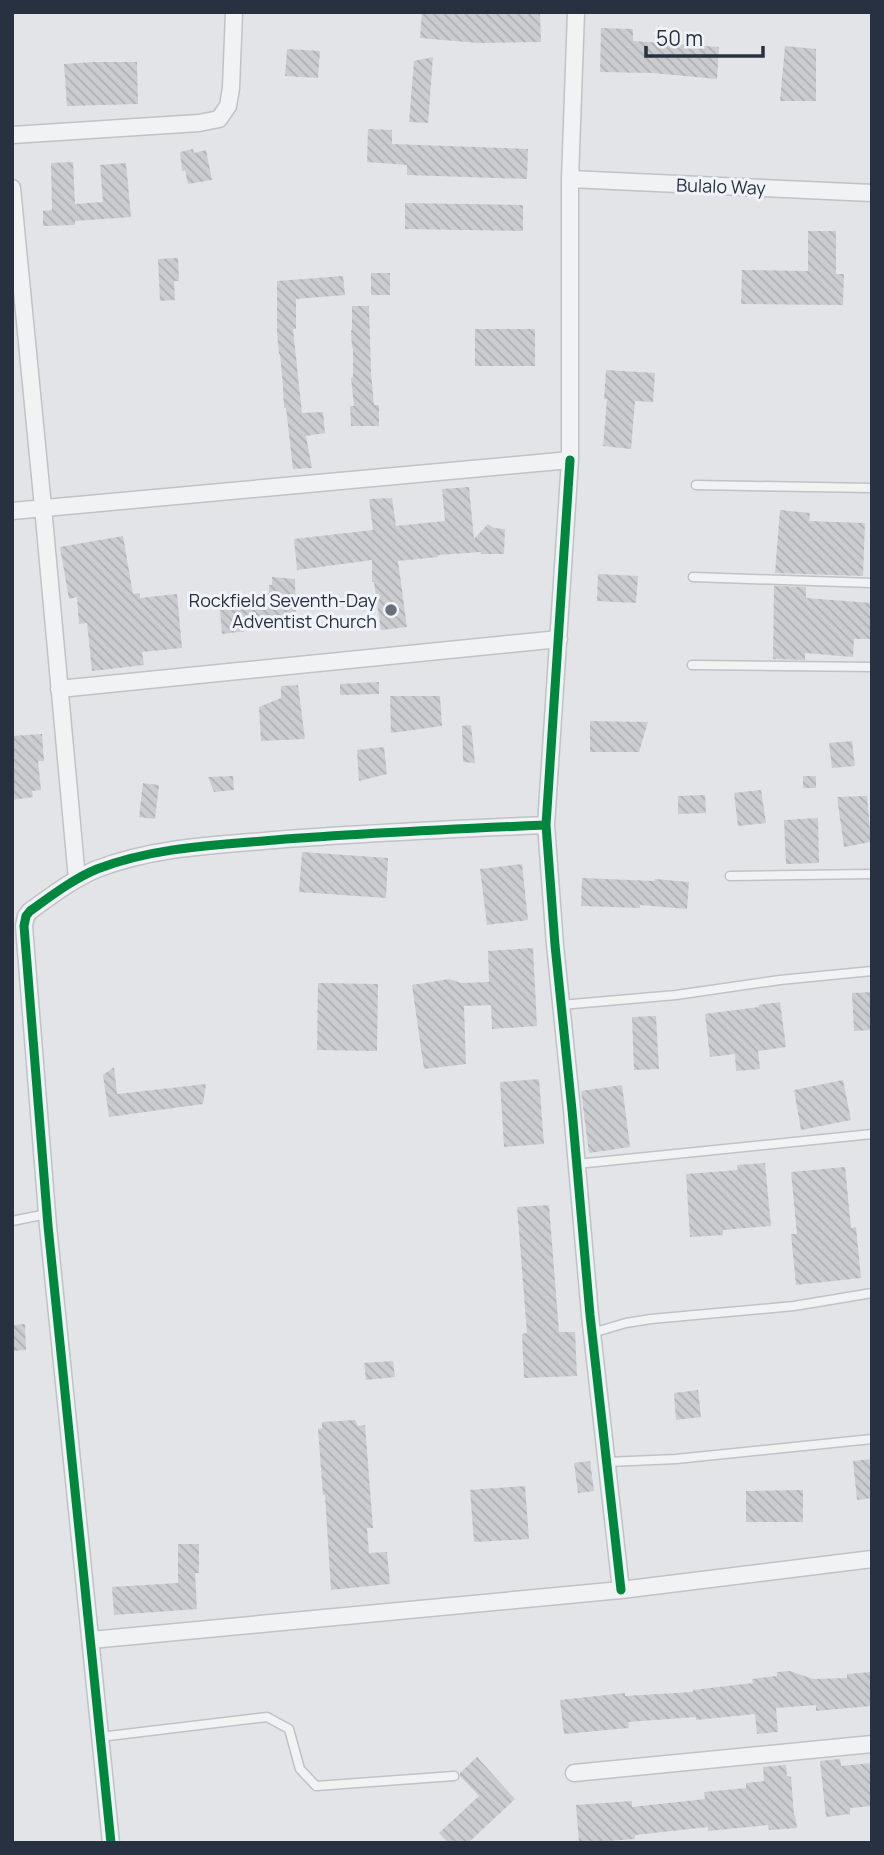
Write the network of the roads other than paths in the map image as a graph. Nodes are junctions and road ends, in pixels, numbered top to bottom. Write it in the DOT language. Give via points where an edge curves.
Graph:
graph roads {
  1 [pos="234,12"];
  2 [pos="576,12"];
  3 [pos="12,135"];
  4 [pos="570,179"];
  5 [pos="12,188"];
  6 [pos="872,192"];
  7 [pos="570,460"];
  8 [pos="696,485"];
  9 [pos="872,488"];
  10 [pos="43,507"];
  11 [pos="12,510"];
  12 [pos="693,577"];
  13 [pos="872,583"];
  14 [pos="559,639"];
  15 [pos="692,665"];
  16 [pos="872,667"];
  17 [pos="60,689"];
  18 [pos="546,825"];
  19 [pos="872,874"];
  20 [pos="730,876"];
  21 [pos="76,879"];
  22 [pos="18,929"];
  23 [pos="872,971"];
  24 [pos="561,1005"];
  25 [pos="872,1134"];
  26 [pos="577,1164"];
  27 [pos="47,1214"];
  28 [pos="12,1221"];
  29 [pos="872,1293"];
  30 [pos="592,1333"];
  31 [pos="872,1439"];
  32 [pos="607,1462"];
  33 [pos="872,1559"];
  34 [pos="621,1590"];
  35 [pos="91,1640"];
  36 [pos="100,1737"];
  37 [pos="872,1744"];
  38 [pos="575,1773"];
  39 [pos="454,1776"];
  40 [pos="111,1843"];
  1 -- 3 [label="street" via="231,88 228,106 219,119"];
  2 -- 4 [label="street"];
  4 -- 6 [label="street, Bulalo Way"];
  4 -- 7 [label="street"];
  5 -- 10 [label="street"];
  7 -- 10 [label="street"];
  7 -- 14 [label="street"];
  8 -- 9 [label="lane"];
  10 -- 11 [label="street"];
  10 -- 17 [label="street"];
  12 -- 13 [label="lane"];
  14 -- 17 [label="street"];
  14 -- 18 [label="street"];
  15 -- 16 [label="lane"];
  17 -- 21 [label="street"];
  18 -- 21 [label="street" via="208,846 150,853"];
  18 -- 24 [label="street"];
  19 -- 20 [label="lane"];
  21 -- 22 [label="street" via="30,911"];
  22 -- 27 [label="street"];
  23 -- 24 [label="lane"];
  24 -- 26 [label="street"];
  25 -- 26 [label="lane"];
  26 -- 30 [label="street"];
  27 -- 28 [label="lane"];
  27 -- 35 [label="street"];
  29 -- 30 [label="lane" via="794,1306 651,1319"];
  30 -- 32 [label="street"];
  31 -- 32 [label="lane"];
  32 -- 34 [label="street"];
  33 -- 34 [label="street"];
  34 -- 35 [label="street"];
  35 -- 36 [label="street"];
  36 -- 39 [label="lane" via="267,1717 289,1729 300,1769 316,1786"];
  36 -- 40 [label="street"];
  37 -- 38 [label="street"];
}
